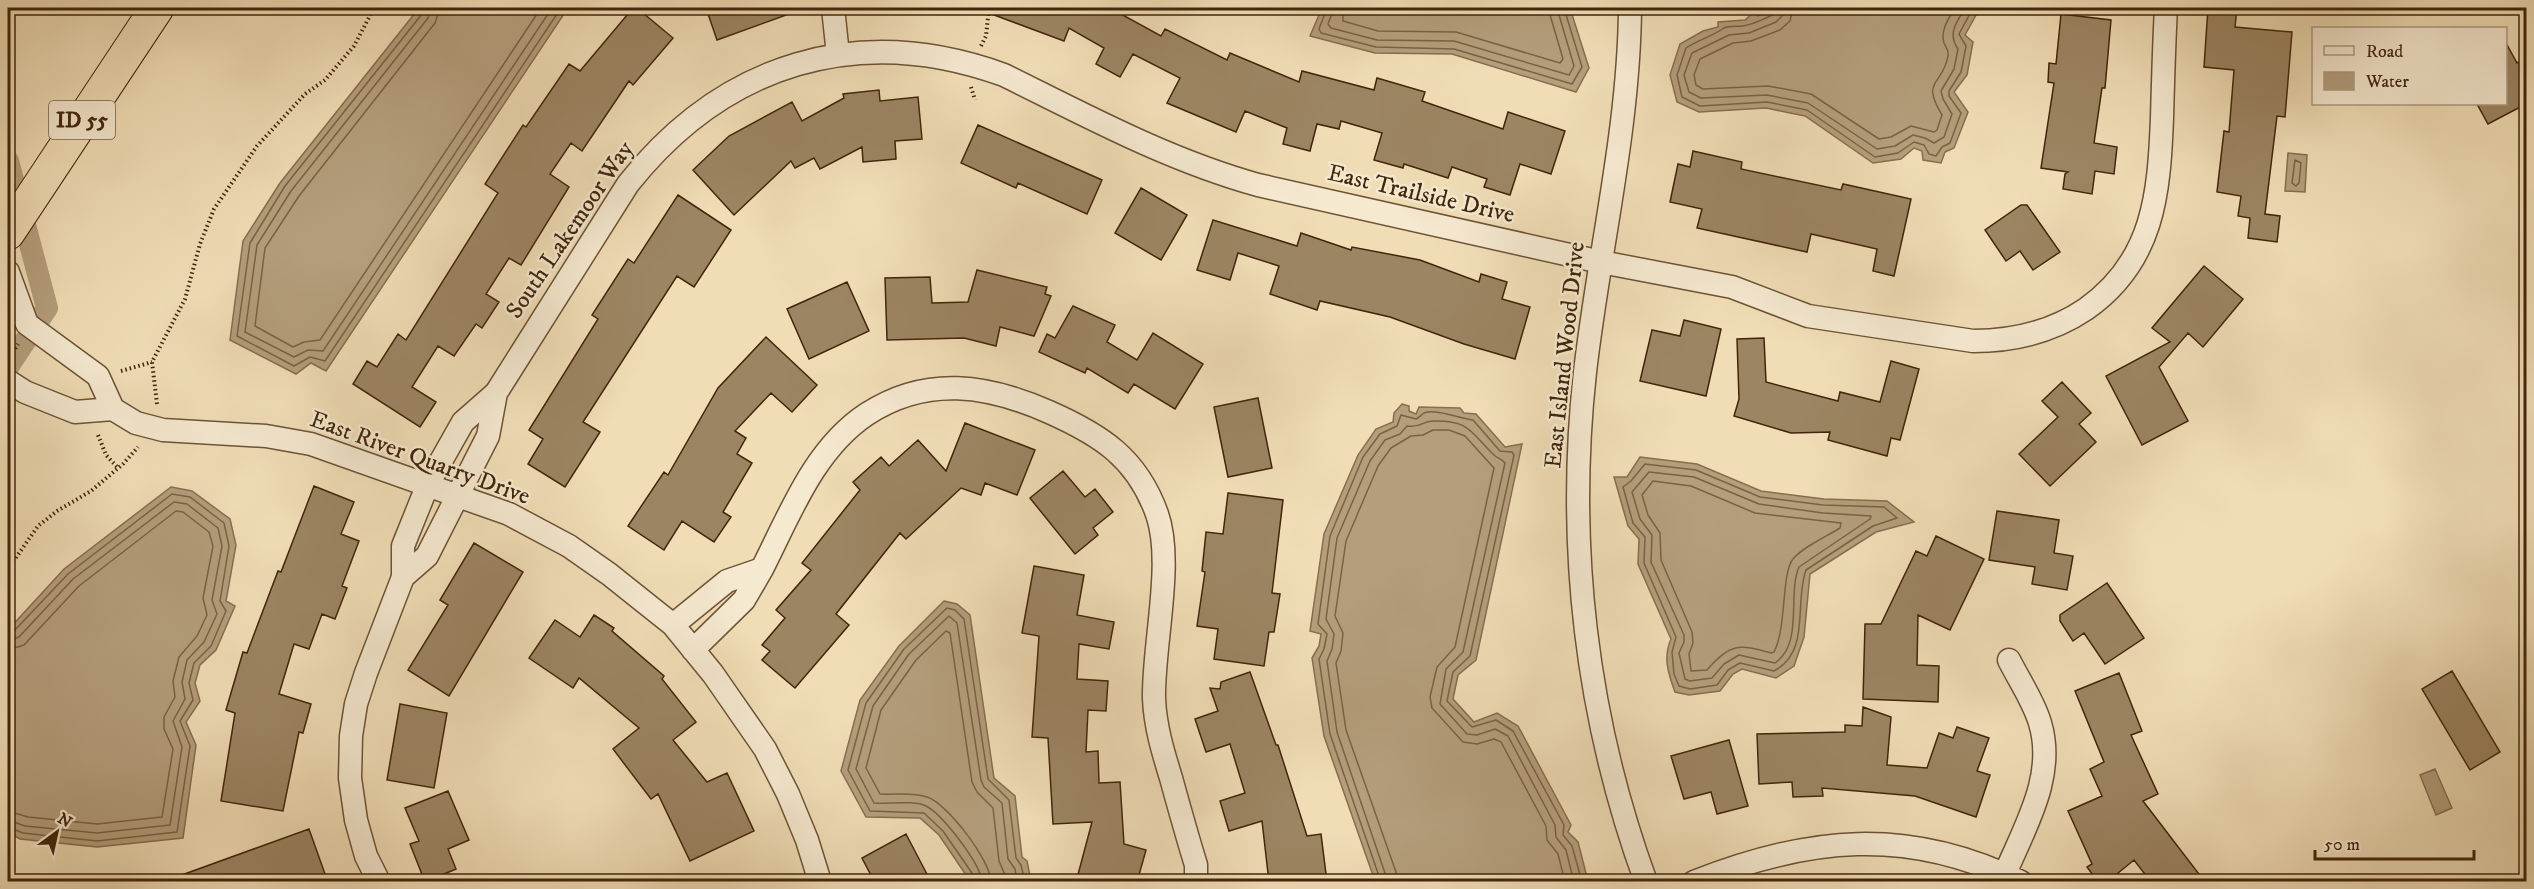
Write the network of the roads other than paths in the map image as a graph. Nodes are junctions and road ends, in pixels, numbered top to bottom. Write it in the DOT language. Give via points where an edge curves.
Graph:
graph roads {
  1 [pos="157,8"];
  2 [pos="833,8"];
  3 [pos="1630,8"];
  4 [pos="2166,8"];
  5 [pos="838,55"];
  6 [pos="734,90"];
  7 [pos="8,233"];
  8 [pos="1601,262"];
  9 [pos="8,272"];
  10 [pos="8,381"];
  11 [pos="496,393"];
  12 [pos="113,409"];
  13 [pos="428,484"];
  14 [pos="458,495"];
  15 [pos="762,569"];
  16 [pos="403,577"];
  17 [pos="673,625"];
  18 [pos="693,650"];
  19 [pos="2009,660"];
  20 [pos="2013,878"];
  21 [pos="379,882"];
  22 [pos="820,882"];
  23 [pos="1196,882"];
  24 [pos="1646,882"];
  25 [pos="1694,882"];
  1 -- 7 [label="highway, ID 55"];
  2 -- 5 [label="street"];
  3 -- 8 [label="street, East Island Wood Drive" via="1625,105"];
  4 -- 8 [label="street, East Trailside Drive" via="2159,175 2147,231 2118,281 2070,319 2040,333 2001,341 1973,341 1808,316 1732,287"];
  5 -- 6 [label="street, East Trailside Drive" via="785,68"];
  5 -- 8 [label="street, East Trailside Drive" via="908,52 980,66 1210,172"];
  6 -- 11 [label="street, South Lakemoor Way" via="697,114 648,158"];
  8 -- 24 [label="street, East Island Wood Drive" via="1578,447 1581,596 1604,743"];
  9 -- 12 [label="street" via="27,324 98,376"];
  10 -- 12 [label="street" via="75,412"];
  11 -- 13 [label="street, South Lakemoor Way" via="463,422"];
  11 -- 14 [label="street, South Lakemoor Way" via="488,436"];
  12 -- 13 [label="street, East River Quarry Drive" via="136,423 163,430 266,436 311,444"];
  13 -- 14 [label="street, East River Quarry Drive"];
  13 -- 16 [label="street, South Lakemoor Way" via="403,546"];
  14 -- 16 [label="street, South Lakemoor Way" via="427,556"];
  14 -- 17 [label="street, East River Quarry Drive" via="509,514 569,546"];
  15 -- 17 [label="street" via="727,580"];
  15 -- 18 [label="street" via="744,600"];
  15 -- 23 [label="street" via="806,481 833,442 868,414 905,396 948,387 975,388 1016,398 1078,424 1106,441 1129,463 1158,516 1164,558 1154,700 1158,732 1196,865"];
  16 -- 21 [label="street, South Lakemoor Way" via="366,673 351,736 350,778 356,820 366,856"];
  17 -- 18 [label="street, East River Quarry Drive"];
  18 -- 22 [label="street, East River Quarry Drive" via="765,749 788,794"];
  19 -- 20 [label="street" via="2040,722 2044,747 2044,771"];
  20 -- 25 [label="street" via="1958,857 1857,844 1781,852"];
}
